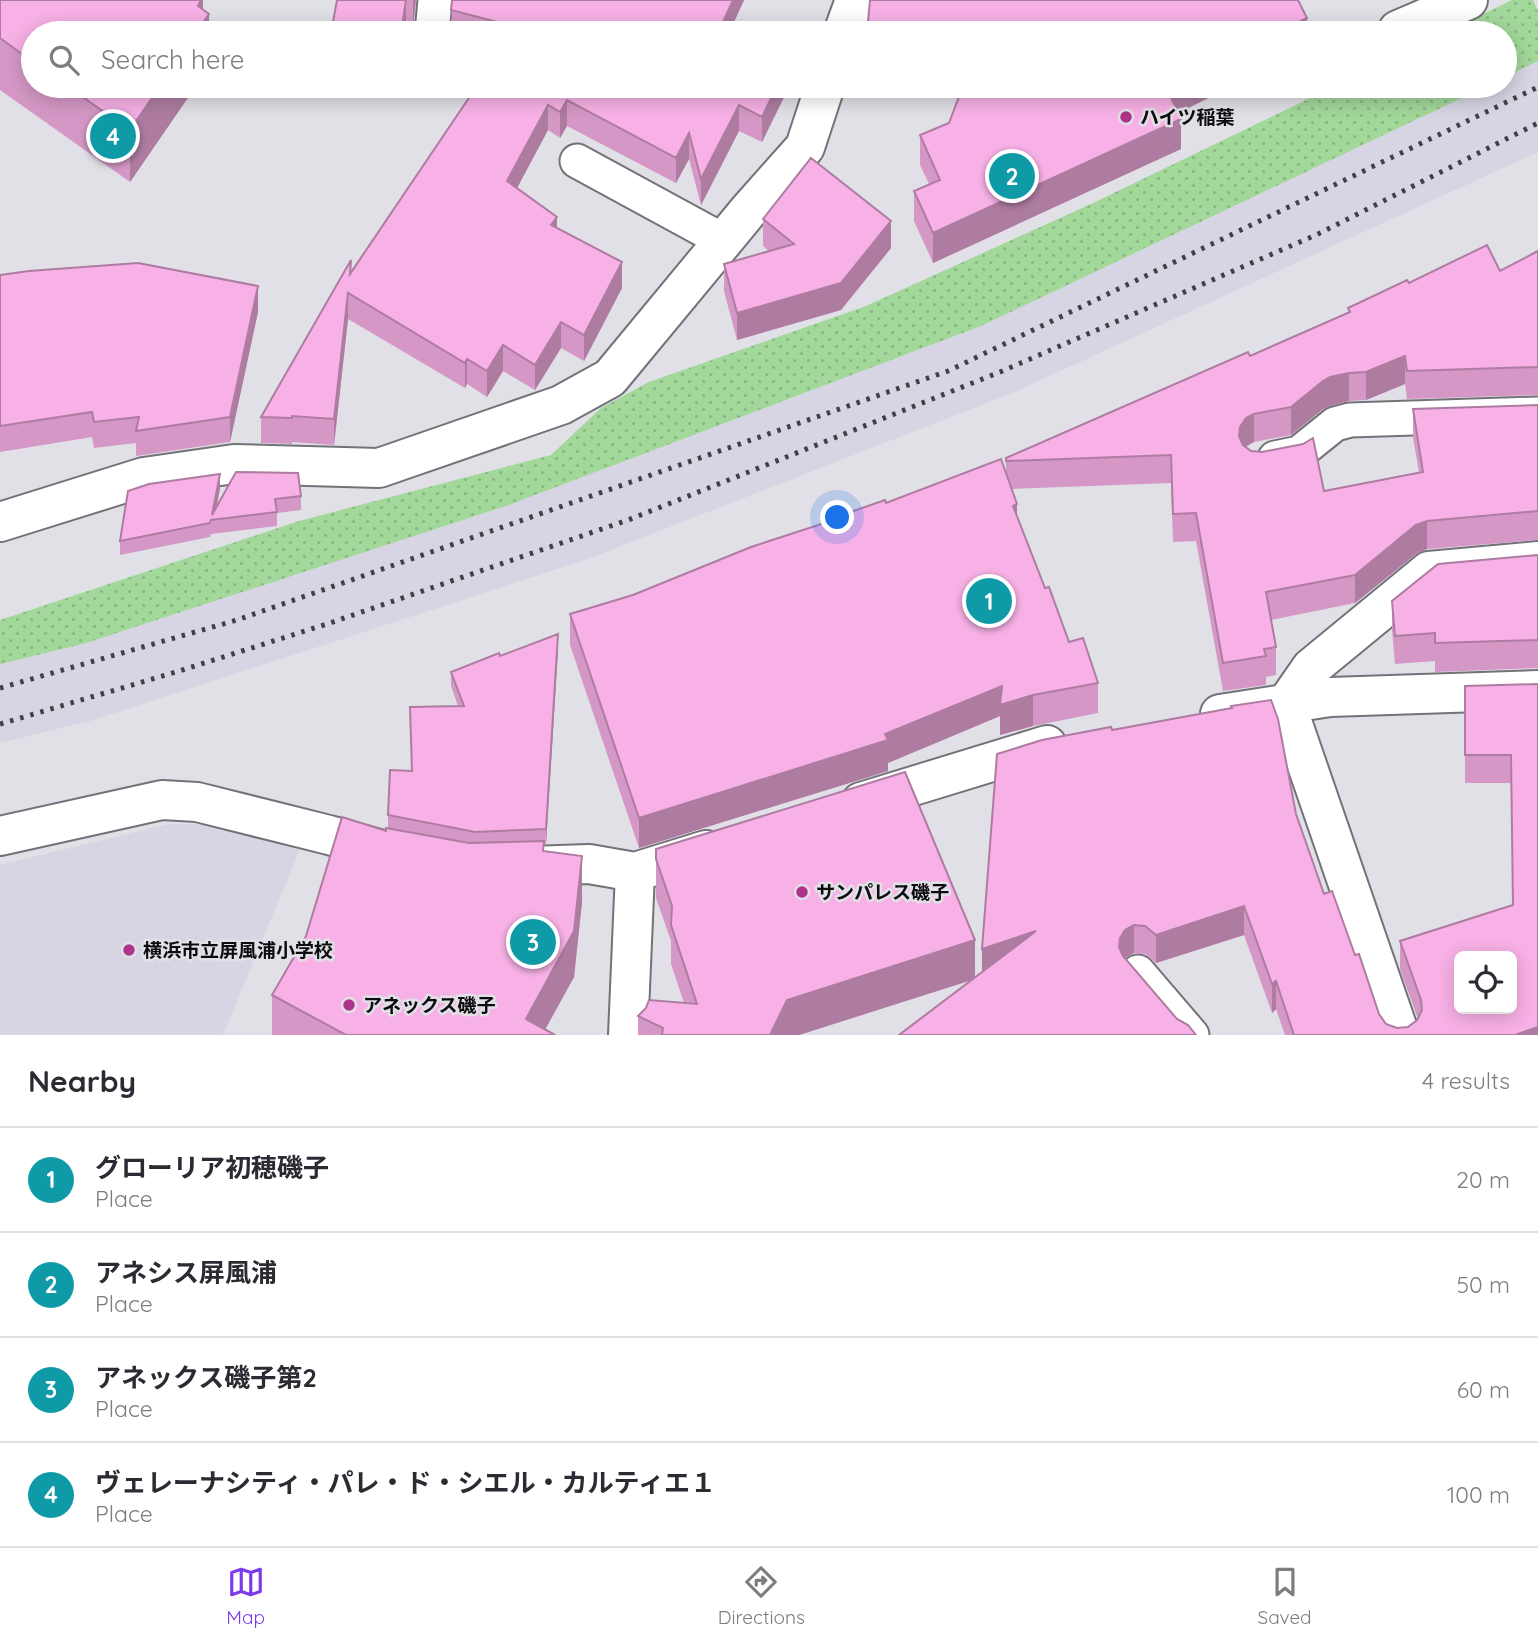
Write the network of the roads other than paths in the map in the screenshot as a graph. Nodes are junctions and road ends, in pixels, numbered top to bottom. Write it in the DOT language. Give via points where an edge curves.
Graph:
graph roads {
  1 [pos="435,0"];
  2 [pos="855,0"];
  3 [pos="1468,0"];
  4 [pos="433,21"];
  5 [pos="847,21"];
  6 [pos="1419,21"];
  7 [pos="821,98"];
  8 [pos="577,160"];
  9 [pos="724,241"];
  10 [pos="1538,414"];
  11 [pos="1258,461"];
  12 [pos="0,522"];
  13 [pos="1538,561"];
  14 [pos="1538,690"];
  15 [pos="1286,704"];
  16 [pos="1192,718"];
  17 [pos="1076,740"];
  18 [pos="830,812"];
  19 [pos="0,836"];
  20 [pos="739,840"];
  21 [pos="419,858"];
  22 [pos="499,867"];
  23 [pos="635,872"];
  24 [pos="1138,972"];
  25 [pos="628,1035"];
  26 [pos="1192,1035"];
  27 [pos="1400,1035"];
  1 -- 4 [label="lane"];
  2 -- 5 [label="street"];
  3 -- 6 [label="street"];
  7 -- 9 [label="street" via="805,147"];
  8 -- 9 [label="lane"];
  9 -- 12 [label="street" via="610,378 561,405 379,468 221,465 144,477"];
  10 -- 11 [label="lane" via="1350,420 1335,424 1299,453"];
  13 -- 15 [label="street" via="1429,571 1311,668"];
  14 -- 15 [label="street" via="1330,697"];
  15 -- 16 [label="street"];
  15 -- 27 [label="street"];
  17 -- 18 [label="street" via="1037,747"];
  19 -- 21 [label="street" via="162,800 197,802"];
  20 -- 23 [label="street"];
  22 -- 23 [label="street" via="589,864"];
  23 -- 25 [label="street"];
  24 -- 26 [label="lane"];
}
